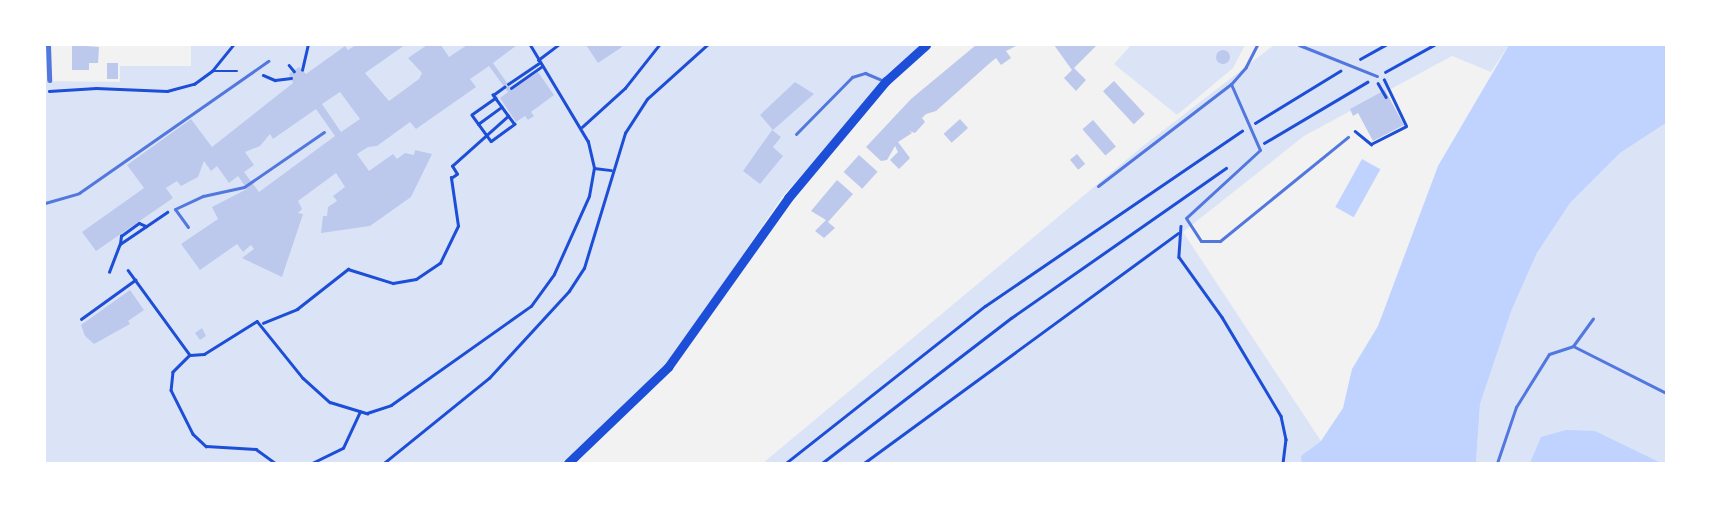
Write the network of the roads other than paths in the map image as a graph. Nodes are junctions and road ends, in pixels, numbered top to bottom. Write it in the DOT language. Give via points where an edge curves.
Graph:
graph roads {
  1 [pos="48,45"];
  2 [pos="926,45"];
  3 [pos="1257,45"];
  4 [pos="1298,45"];
  5 [pos="268,61"];
  6 [pos="1377,76"];
  7 [pos="49,80"];
  8 [pos="886,81"];
  9 [pos="1231,84"];
  10 [pos="324,132"];
  11 [pos="796,134"];
  12 [pos="1348,137"];
  13 [pos="1098,186"];
  14 [pos="45,203"];
  15 [pos="188,227"];
  16 [pos="1593,318"];
  17 [pos="1573,346"];
  18 [pos="1666,393"];
  19 [pos="568,463"];
  20 [pos="1497,463"];
  1 -- 7 [label="street"];
  2 -- 8 [label="main road"];
  3 -- 9 [label="lane" via="1246,67"];
  4 -- 6 [label="lane"];
  5 -- 14 [label="lane" via="79,193"];
  8 -- 11 [label="lane" via="865,73 852,77"];
  8 -- 19 [label="main road" via="788,198 668,367"];
  9 -- 12 [label="lane" via="1260,146 1255,158 1186,218 1201,241 1220,242"];
  9 -- 13 [label="lane"];
  10 -- 15 [label="lane" via="244,186 203,196 175,209"];
  16 -- 17 [label="lane"];
  17 -- 18 [label="lane"];
  17 -- 20 [label="lane" via="1549,354 1535,369 1516,406"];
}
